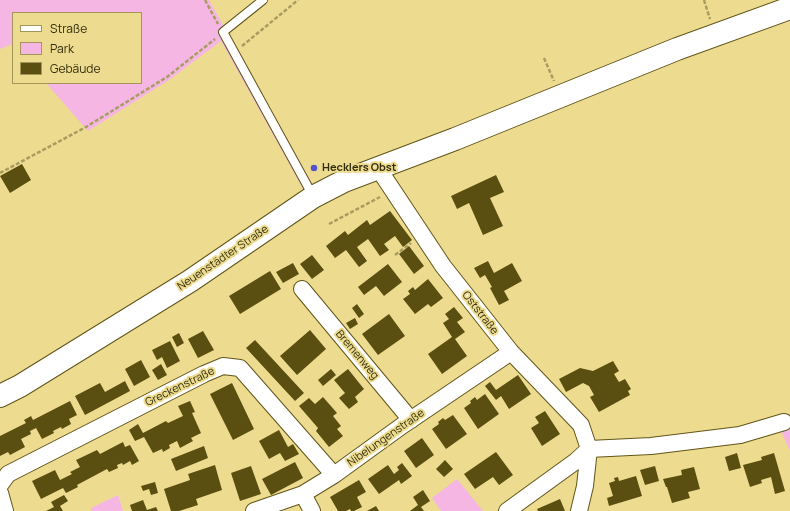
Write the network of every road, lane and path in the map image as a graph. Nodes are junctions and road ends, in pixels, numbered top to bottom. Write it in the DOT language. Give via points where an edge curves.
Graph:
graph roads {
  1 [pos="205,0"];
  2 [pos="263,0"];
  3 [pos="298,0"];
  4 [pos="790,8"];
  5 [pos="223,32"];
  6 [pos="237,50"];
  7 [pos="544,58"];
  8 [pos="560,95"];
  9 [pos="378,168"];
  10 [pos="0,173"];
  11 [pos="393,190"];
  12 [pos="313,197"];
  13 [pos="329,224"];
  14 [pos="422,235"];
  15 [pos="395,255"];
  16 [pos="302,289"];
  17 [pos="511,352"];
  18 [pos="0,396"];
  19 [pos="411,420"];
  20 [pos="784,422"];
  21 [pos="589,449"];
  22 [pos="334,475"];
  23 [pos="0,485"];
  24 [pos="0,493"];
  25 [pos="303,494"];
  26 [pos="6,511"];
  27 [pos="254,511"];
  28 [pos="312,511"];
  29 [pos="507,511"];
  30 [pos="579,511"];
  1 -- 5 [label="path"];
  2 -- 5 [label="lane"];
  3 -- 6 [label="path"];
  4 -- 8 [label="main road, Neuenstädter Straße"];
  5 -- 10 [label="path" via="168,77"];
  5 -- 12 [label="lane"];
  7 -- 8 [label="path"];
  8 -- 9 [label="main road, Neuenstädter Straße"];
  9 -- 11 [label="street, Oststraße"];
  9 -- 12 [label="main road, Neuenstädter Straße"];
  11 -- 13 [label="path"];
  11 -- 14 [label="street, Oststraße"];
  12 -- 18 [label="main road, Neuenstädter Straße" via="190,281"];
  14 -- 15 [label="path"];
  14 -- 17 [label="street, Oststraße" via="443,266"];
  16 -- 19 [label="street, Bremenweg"];
  17 -- 19 [label="street, Nibelungenstraße"];
  17 -- 21 [label="street, Oststraße" via="581,425"];
  19 -- 22 [label="street, Nibelungenstraße"];
  20 -- 21 [label="street" via="740,436 651,446"];
  21 -- 29 [label="street"];
  21 -- 30 [label="street"];
  22 -- 23 [label="street, Greckenstraße" via="240,368 223,366 8,474"];
  22 -- 25 [label="street, Nibelungenstraße"];
  24 -- 26 [label="street"];
  25 -- 27 [label="street, Nibelungenstraße"];
  25 -- 28 [label="street"];
}
